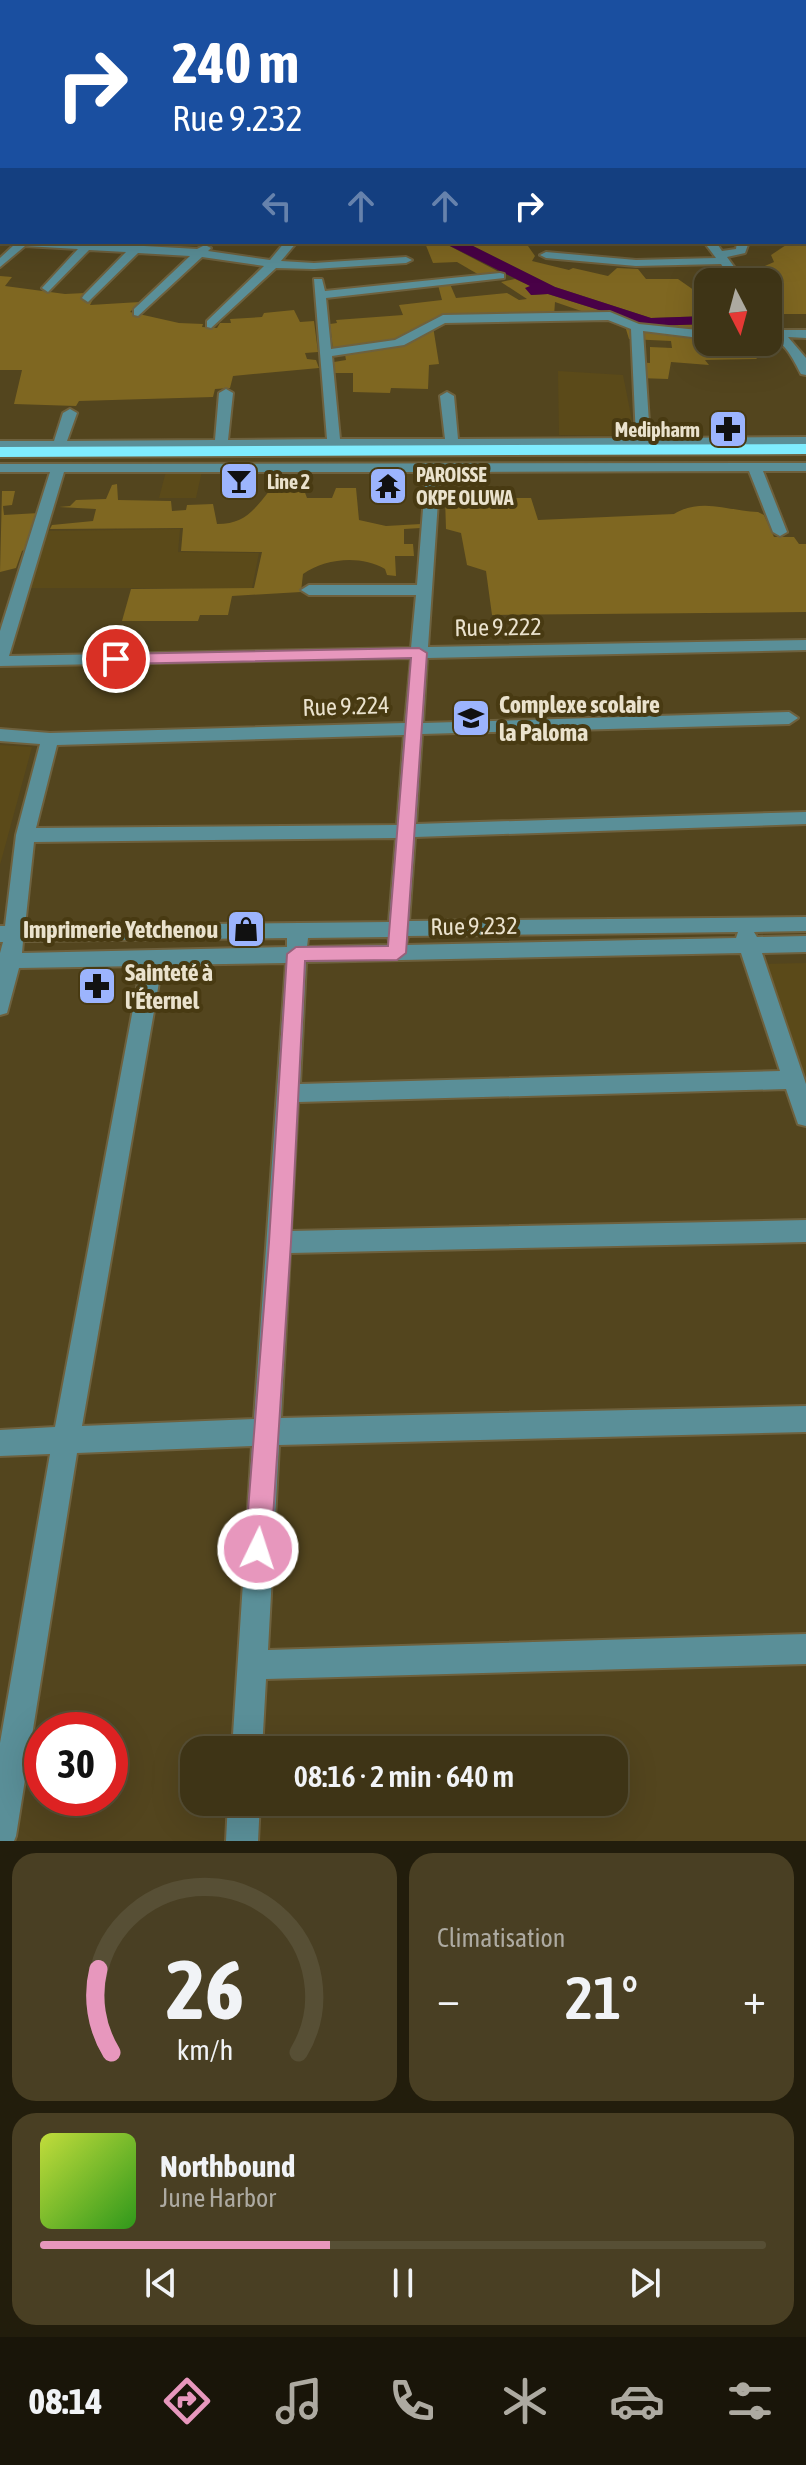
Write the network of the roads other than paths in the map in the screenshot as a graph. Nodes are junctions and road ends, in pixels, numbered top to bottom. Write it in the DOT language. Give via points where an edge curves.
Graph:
graph roads {
  1 [pos="19,244"];
  2 [pos="88,244"];
  3 [pos="208,244"];
  4 [pos="289,244"];
  5 [pos="712,244"];
  6 [pos="743,244"];
  7 [pos="139,245"];
  8 [pos="200,253"];
  9 [pos="546,255"];
  10 [pos="722,258"];
  11 [pos="406,260"];
  12 [pos="0,264"];
  13 [pos="273,264"];
  14 [pos="314,266"];
  15 [pos="729,268"];
  16 [pos="500,276"];
  17 [pos="48,288"];
  18 [pos="321,295"];
  19 [pos="88,298"];
  20 [pos="138,312"];
  21 [pos="211,324"];
  22 [pos="637,327"];
  23 [pos="782,331"];
  24 [pos="694,333"];
  25 [pos="806,334"];
  26 [pos="782,340"];
  27 [pos="326,353"];
  28 [pos="806,371"];
  29 [pos="226,393"];
  30 [pos="447,396"];
  31 [pos="70,413"];
  32 [pos="806,441"];
  33 [pos="334,444"];
  34 [pos="643,444"];
  35 [pos="0,445"];
  36 [pos="59,445"];
  37 [pos="221,445"];
  38 [pos="452,445"];
  39 [pos="806,449"];
  40 [pos="0,452"];
  41 [pos="0,461"];
  42 [pos="806,463"];
  43 [pos="754,467"];
  44 [pos="780,467"];
  45 [pos="0,468"];
  46 [pos="58,468"];
  47 [pos="433,468"];
  48 [pos="780,532"];
  49 [pos="309,590"];
  50 [pos="424,590"];
  51 [pos="806,645"];
  52 [pos="419,653"];
  53 [pos="0,659"];
  54 [pos="789,718"];
  55 [pos="413,727"];
  56 [pos="0,735"];
  57 [pos="50,739"];
  58 [pos="806,818"];
  59 [pos="406,831"];
  60 [pos="25,835"];
  61 [pos="806,924"];
  62 [pos="398,930"];
  63 [pos="7,934"];
  64 [pos="746,935"];
  65 [pos="297,942"];
  66 [pos="806,944"];
  67 [pos="397,953"];
  68 [pos="153,958"];
  69 [pos="5,960"];
  70 [pos="0,1007"];
  71 [pos="794,1080"];
  72 [pos="289,1093"];
  73 [pos="806,1117"];
  74 [pos="806,1231"];
  75 [pos="280,1242"];
  76 [pos="806,1419"];
  77 [pos="266,1432"];
  78 [pos="66,1439"];
  79 [pos="0,1443"];
  80 [pos="806,1649"];
  81 [pos="251,1665"];
  82 [pos="248,1736"];
  83 [pos="243,1816"];
  84 [pos="0,1836"];
  85 [pos="242,1841"];
  1 -- 12 [label="street"];
  2 -- 7 [label="street"];
  2 -- 17 [label="street"];
  3 -- 8 [label="street"];
  4 -- 13 [label="street"];
  5 -- 10 [label="street"];
  6 -- 10 [label="street" via="741,251"];
  7 -- 8 [label="street"];
  7 -- 19 [label="street"];
  8 -- 13 [label="street"];
  8 -- 20 [label="street"];
  9 -- 10 [label="street"];
  10 -- 15 [label="street"];
  11 -- 14 [label="street"];
  13 -- 14 [label="street"];
  13 -- 21 [label="street"];
  14 -- 18 [label="street"];
  16 -- 18 [label="street"];
  18 -- 27 [label="street"];
  22 -- 24 [label="street"];
  22 -- 27 [label="street" via="610,316 443,319 412,338"];
  22 -- 34 [label="street"];
  23 -- 25 [label="street"];
  26 -- 28 [label="street"];
  27 -- 33 [label="street"];
  29 -- 37 [label="street"];
  30 -- 38 [label="street"];
  31 -- 36 [label="street"];
  32 -- 34 [label="street"];
  33 -- 37 [label="street"];
  33 -- 38 [label="street"];
  34 -- 38 [label="street"];
  35 -- 36 [label="street"];
  36 -- 37 [label="street"];
  39 -- 40 [label="highway"];
  41 -- 42 [label="highway"];
  42 -- 44 [label="highway"];
  43 -- 44 [label="street"];
  43 -- 47 [label="street"];
  43 -- 48 [label="street"];
  45 -- 46 [label="street"];
  46 -- 47 [label="street"];
  46 -- 53 [label="street"];
  47 -- 50 [label="street"];
  49 -- 50 [label="street"];
  50 -- 52 [label="street"];
  51 -- 52 [label="street, Rue 9.222"];
  52 -- 53 [label="street, Rue 9.222"];
  52 -- 55 [label="street"];
  54 -- 55 [label="street, Rue 9.224"];
  55 -- 57 [label="street, Rue 9.224"];
  55 -- 59 [label="street"];
  56 -- 57 [label="street, Rue 9.224"];
  57 -- 60 [label="street"];
  58 -- 59 [label="street"];
  59 -- 60 [label="street"];
  59 -- 62 [label="street"];
  60 -- 63 [label="street"];
  61 -- 64 [label="street, Rue 9.232"];
  62 -- 64 [label="street, Rue 9.232"];
  62 -- 65 [label="street, Rue 9.232"];
  62 -- 67 [label="street"];
  63 -- 65 [label="street, Rue 9.232"];
  63 -- 69 [label="street"];
  64 -- 66 [label="street, Rue 9.232"];
  64 -- 67 [label="street, Rue 9.232"];
  64 -- 71 [label="street"];
  65 -- 67 [label="street, Rue 9.232"];
  65 -- 68 [label="street, Rue 9.232"];
  65 -- 72 [label="street"];
  68 -- 69 [label="street, Rue 9.232"];
  68 -- 78 [label="street"];
  69 -- 70 [label="street"];
  71 -- 72 [label="street"];
  71 -- 73 [label="street"];
  72 -- 75 [label="street"];
  74 -- 75 [label="street"];
  75 -- 77 [label="street"];
  76 -- 77 [label="street"];
  77 -- 78 [label="street"];
  77 -- 81 [label="street"];
  78 -- 79 [label="street"];
  78 -- 84 [label="street"];
  80 -- 81 [label="street"];
  81 -- 82 [label="street"];
  83 -- 85 [label="street"];
}
